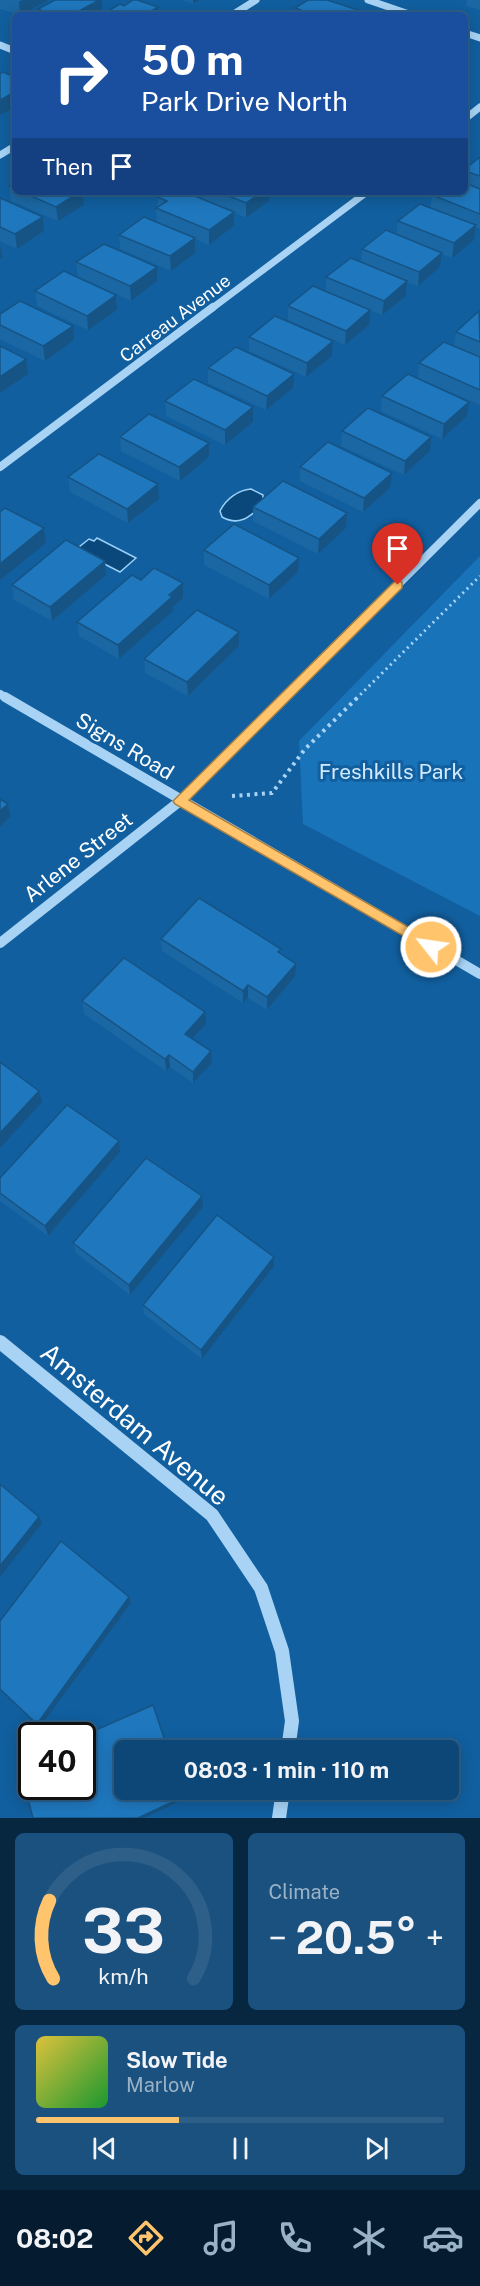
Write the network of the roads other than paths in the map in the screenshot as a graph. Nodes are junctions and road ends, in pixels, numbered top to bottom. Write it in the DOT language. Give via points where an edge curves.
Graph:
graph roads {
  1 [pos="256,0"];
  2 [pos="368,0"];
  3 [pos="237,12"];
  4 [pos="403,12"];
  5 [pos="480,107"];
  6 [pos="468,117"];
  7 [pos="363,195"];
  8 [pos="0,467"];
  9 [pos="480,503"];
  10 [pos="0,694"];
  11 [pos="180,801"];
  12 [pos="0,943"];
  13 [pos="480,974"];
  14 [pos="0,1342"];
  15 [pos="289,1740"];
  16 [pos="282,1800"];
  17 [pos="279,1818"];
  1 -- 3 [label="street"];
  2 -- 4 [label="street"];
  5 -- 6 [label="street"];
  7 -- 8 [label="street, Carreau Avenue"];
  9 -- 11 [label="street, Arlene Street"];
  10 -- 11 [label="street, Signs Road"];
  11 -- 12 [label="street, Arlene Street"];
  11 -- 13 [label="street, Signs Road"];
  14 -- 15 [label="street, Amsterdam Avenue" via="212,1515 261,1588 282,1651 292,1721"];
  16 -- 17 [label="street"];
}
